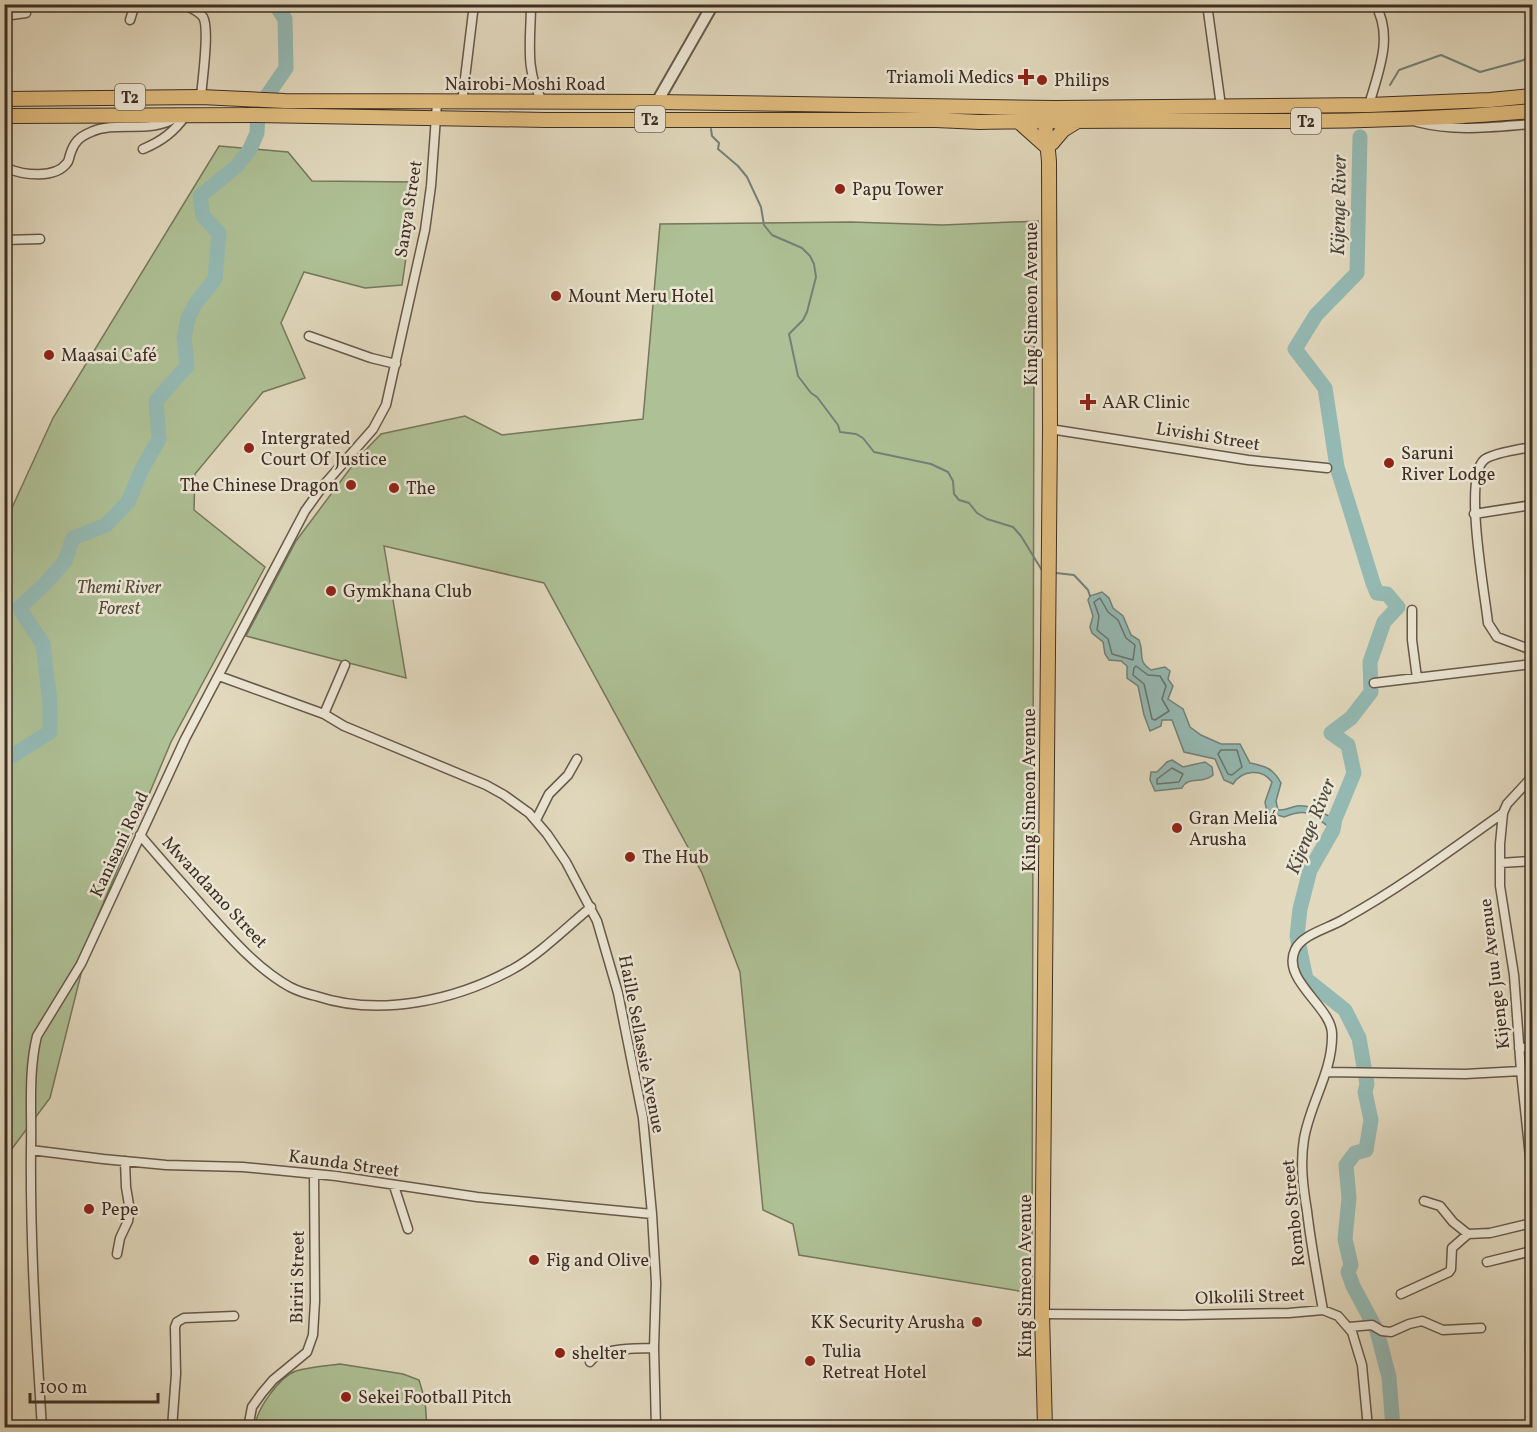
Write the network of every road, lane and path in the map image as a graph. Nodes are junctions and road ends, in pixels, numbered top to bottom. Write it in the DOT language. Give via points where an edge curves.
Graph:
graph roads {
  1 [pos="135,4"];
  2 [pos="183,4"];
  3 [pos="474,4"];
  4 [pos="531,4"];
  5 [pos="713,4"];
  6 [pos="1207,4"];
  7 [pos="1375,4"];
  8 [pos="26,13"];
  9 [pos="4,16"];
  10 [pos="130,20"];
  11 [pos="1533,91"];
  12 [pos="1533,96"];
  13 [pos="201,97"];
  14 [pos="4,99"];
  15 [pos="1490,100"];
  16 [pos="543,102"];
  17 [pos="657,102"];
  18 [pos="437,103"];
  19 [pos="462,103"];
  20 [pos="1369,105"];
  21 [pos="1221,106"];
  22 [pos="1533,111"];
  23 [pos="1050,114"];
  24 [pos="1099,114"];
  25 [pos="183,115"];
  26 [pos="4,116"];
  27 [pos="435,119"];
  28 [pos="1405,119"];
  29 [pos="1018,121"];
  30 [pos="1078,121"];
  31 [pos="1533,124"];
  32 [pos="1049,147"];
  33 [pos="143,148"];
  34 [pos="9,169"];
  35 [pos="40,239"];
  36 [pos="4,240"];
  37 [pos="404,320"];
  38 [pos="309,336"];
  39 [pos="396,364"];
  40 [pos="1050,429"];
  41 [pos="1533,447"];
  42 [pos="1327,468"];
  43 [pos="1533,505"];
  44 [pos="1474,514"];
  45 [pos="1412,610"];
  46 [pos="1533,650"];
  47 [pos="345,664"];
  48 [pos="1533,664"];
  49 [pos="219,676"];
  50 [pos="1417,678"];
  51 [pos="1374,683"];
  52 [pos="324,714"];
  53 [pos="577,759"];
  54 [pos="1533,777"];
  55 [pos="1503,813"];
  56 [pos="536,820"];
  57 [pos="140,835"];
  58 [pos="1533,861"];
  59 [pos="1500,863"];
  60 [pos="591,907"];
  61 [pos="1533,1047"];
  62 [pos="1519,1048"];
  63 [pos="1521,1071"];
  64 [pos="1326,1072"];
  65 [pos="1529,1108"];
  66 [pos="32,1150"];
  67 [pos="124,1161"];
  68 [pos="314,1174"];
  69 [pos="1533,1176"];
  70 [pos="394,1186"];
  71 [pos="1424,1201"];
  72 [pos="652,1214"];
  73 [pos="1533,1223"];
  74 [pos="408,1229"];
  75 [pos="1468,1234"];
  76 [pos="1533,1251"];
  77 [pos="117,1254"];
  78 [pos="1486,1263"];
  79 [pos="1401,1294"];
  80 [pos="1323,1310"];
  81 [pos="1042,1314"];
  82 [pos="234,1316"];
  83 [pos="1533,1324"];
  84 [pos="1352,1327"];
  85 [pos="1481,1328"];
  86 [pos="654,1348"];
  87 [pos="590,1362"];
  88 [pos="1532,1417"];
  89 [pos="42,1428"];
  90 [pos="172,1428"];
  91 [pos="248,1428"];
  92 [pos="656,1428"];
  93 [pos="1044,1428"];
  94 [pos="1368,1428"];
  95 [pos="1532,1428"];
  1 -- 10 [label="street"];
  2 -- 13 [label="street" via="205,18"];
  3 -- 19 [label="street"];
  4 -- 16 [label="street" via="531,72"];
  5 -- 17 [label="street"];
  6 -- 21 [label="street"];
  7 -- 20 [label="street" via="1385,37"];
  8 -- 9 [label="street"];
  11 -- 15 [label="street"];
  12 -- 15 [label="main road, T2"];
  13 -- 14 [label="main road, Nairobi-Moshi Road / T2"];
  13 -- 18 [label="main road, Nairobi-Moshi Road / T2"];
  15 -- 20 [label="main road, T2"];
  16 -- 17 [label="main road, Nairobi-Moshi Road / T2"];
  16 -- 19 [label="main road, Nairobi-Moshi Road / T2"];
  17 -- 23 [label="main road, Nairobi-Moshi Road / T2"];
  18 -- 19 [label="main road, Nairobi-Moshi Road / T2"];
  18 -- 27 [label="street, Sanya Street"];
  20 -- 21 [label="main road, T2"];
  21 -- 24 [label="main road, T2"];
  22 -- 28 [label="main road, T2"];
  23 -- 24 [label="main road, T2"];
  23 -- 29 [label="main road, Nairobi-Moshi Road / T2"];
  23 -- 30 [label="main road, T2"];
  23 -- 32 [label="main road, King Simeon Avenue"];
  24 -- 28 [label="main road, T2"];
  24 -- 30 [label="main road, T2"];
  25 -- 26 [label="main road, Nairobi-Moshi Road / T2"];
  25 -- 27 [label="main road, Nairobi-Moshi Road / T2"];
  25 -- 33 [label="street" via="176,128 160,142"];
  25 -- 34 [label="street" via="161,126 92,132 75,142 67,164 58,170 34,174"];
  27 -- 29 [label="main road, Nairobi-Moshi Road / T2"];
  27 -- 37 [label="street, Sanya Street" via="429,207"];
  28 -- 31 [label="street" via="1440,128"];
  29 -- 32 [label="main road"];
  30 -- 32 [label="main road" via="1063,130"];
  32 -- 40 [label="main road, King Simeon Avenue"];
  35 -- 36 [label="street"];
  37 -- 39 [label="street, Kanisani Road"];
  38 -- 39 [label="street"];
  39 -- 49 [label="street, Kanisani Road" via="386,405 373,429 305,511"];
  40 -- 42 [label="street, Livishi Street" via="1248,460"];
  40 -- 81 [label="main road, King Simeon Avenue"];
  41 -- 44 [label="street" via="1482,461 1474,488"];
  43 -- 44 [label="street"];
  44 -- 46 [label="street" via="1488,623 1497,637"];
  45 -- 50 [label="street"];
  47 -- 52 [label="street"];
  48 -- 50 [label="street"];
  49 -- 52 [label="street, Haille Sellassie Avenue"];
  49 -- 57 [label="street, Kanisani Road"];
  50 -- 51 [label="street"];
  52 -- 56 [label="street, Haille Sellassie Avenue" via="486,785 517,803"];
  53 -- 56 [label="street" via="549,794"];
  54 -- 55 [label="street"];
  55 -- 59 [label="street, Kijenge Juu Avenue"];
  55 -- 64 [label="street, Rombo Street" via="1379,900 1306,938 1295,949 1296,977 1333,1031"];
  56 -- 60 [label="street, Haille Sellassie Avenue"];
  57 -- 60 [label="street, Mwandamo Street" via="230,937 269,972 290,987 343,1004 415,1004 467,989 513,969"];
  57 -- 66 [label="street, Kanisani Road" via="81,964 37,1036 31,1093"];
  58 -- 59 [label="street"];
  59 -- 62 [label="street, Kijenge Juu Avenue"];
  60 -- 72 [label="street, Haille Sellassie Avenue" via="614,976 631,1053 643,1118"];
  61 -- 62 [label="street"];
  62 -- 63 [label="street, Kijenge Juu Avenue"];
  63 -- 64 [label="street"];
  63 -- 65 [label="street, Kijenge Juu Avenue"];
  64 -- 80 [label="street, Rombo Street" via="1309,1119 1302,1154 1302,1178"];
  65 -- 69 [label="street, Kijenge Juu Avenue"];
  66 -- 67 [label="street, Kaunda Street"];
  66 -- 89 [label="street, Kanisani Road" via="30,1203"];
  67 -- 68 [label="street, Kaunda Street"];
  67 -- 77 [label="street" via="130,1212"];
  68 -- 70 [label="street, Kaunda Street"];
  68 -- 91 [label="street, Biriri Street" via="313,1335 308,1352 273,1380 252,1407"];
  70 -- 72 [label="street, Kaunda Street"];
  70 -- 74 [label="street"];
  71 -- 75 [label="street" via="1440,1206"];
  72 -- 86 [label="street, Haille Sellassie Avenue"];
  73 -- 75 [label="street"];
  75 -- 79 [label="street" via="1452,1248 1451,1269"];
  76 -- 78 [label="street"];
  80 -- 81 [label="street, Olkolili Street"];
  80 -- 84 [label="street, Olkolili Street"];
  81 -- 93 [label="main road, King Simeon Avenue"];
  82 -- 90 [label="street" via="184,1318 177,1322"];
  83 -- 88 [label="street"];
  84 -- 85 [label="street" via="1372,1325 1391,1332 1422,1321 1443,1330"];
  84 -- 94 [label="street" via="1362,1365"];
  86 -- 87 [label="street" via="604,1352"];
  86 -- 92 [label="street, Haille Sellassie Avenue"];
  88 -- 95 [label="street"];
}
